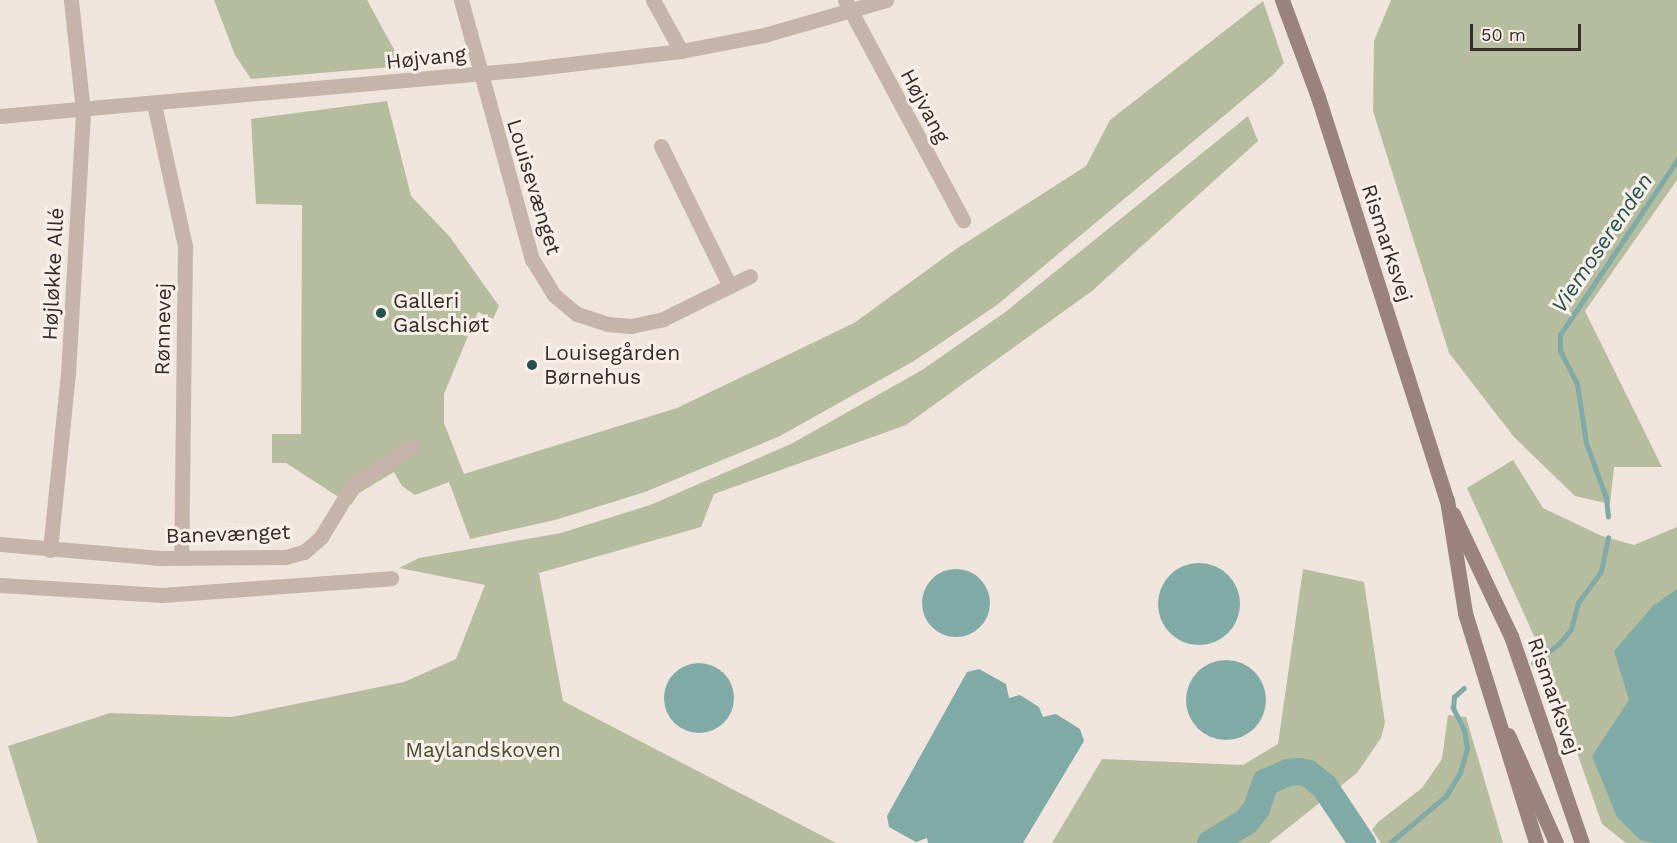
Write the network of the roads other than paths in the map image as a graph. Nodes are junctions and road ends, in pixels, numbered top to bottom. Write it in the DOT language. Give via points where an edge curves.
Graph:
graph roads {
  1 [pos="71,0"];
  2 [pos="461,0"];
  3 [pos="653,0"];
  4 [pos="886,0"];
  5 [pos="1282,0"];
  6 [pos="848,6"];
  7 [pos="681,51"];
  8 [pos="481,74"];
  9 [pos="154,104"];
  10 [pos="83,111"];
  11 [pos="0,116"];
  12 [pos="661,146"];
  13 [pos="963,220"];
  14 [pos="750,276"];
  15 [pos="730,286"];
  16 [pos="412,446"];
  17 [pos="1447,500"];
  18 [pos="0,544"];
  19 [pos="50,550"];
  20 [pos="181,557"];
  21 [pos="391,578"];
  22 [pos="0,585"];
  23 [pos="1484,684"];
  24 [pos="1536,843"];
  25 [pos="1556,843"];
  26 [pos="1582,843"];
  1 -- 10 [label="street, Højløkke Allé"];
  2 -- 8 [label="street, Louisevænget"];
  3 -- 7 [label="street"];
  4 -- 6 [label="street, Højvang"];
  5 -- 17 [label="main road, Rismarksvej" via="1318,97"];
  6 -- 7 [label="street, Højvang" via="764,35"];
  6 -- 13 [label="street, Højvang"];
  7 -- 8 [label="street, Højvang"];
  8 -- 9 [label="street, Højvang"];
  8 -- 15 [label="street, Louisevænget" via="532,259 554,295 577,314 607,324 631,326 663,319"];
  9 -- 10 [label="street, Højvang"];
  9 -- 20 [label="street, Rønnevej" via="184,246"];
  10 -- 11 [label="street, Højvang"];
  10 -- 19 [label="street, Højløkke Allé" via="68,374"];
  12 -- 15 [label="street"];
  14 -- 15 [label="street, Louisevænget"];
  16 -- 20 [label="street, Banevænget" via="352,486 321,537 304,552 285,557"];
  17 -- 23 [label="main road, Rismarksvej" via="1465,613"];
  17 -- 26 [label="main road, Rismarksvej" via="1511,636"];
  18 -- 19 [label="street, Banevænget"];
  19 -- 20 [label="street, Banevænget"];
  21 -- 22 [label="street" via="162,595"];
  23 -- 24 [label="main road, Rismarksvej"];
  23 -- 25 [label="main road"];
}
